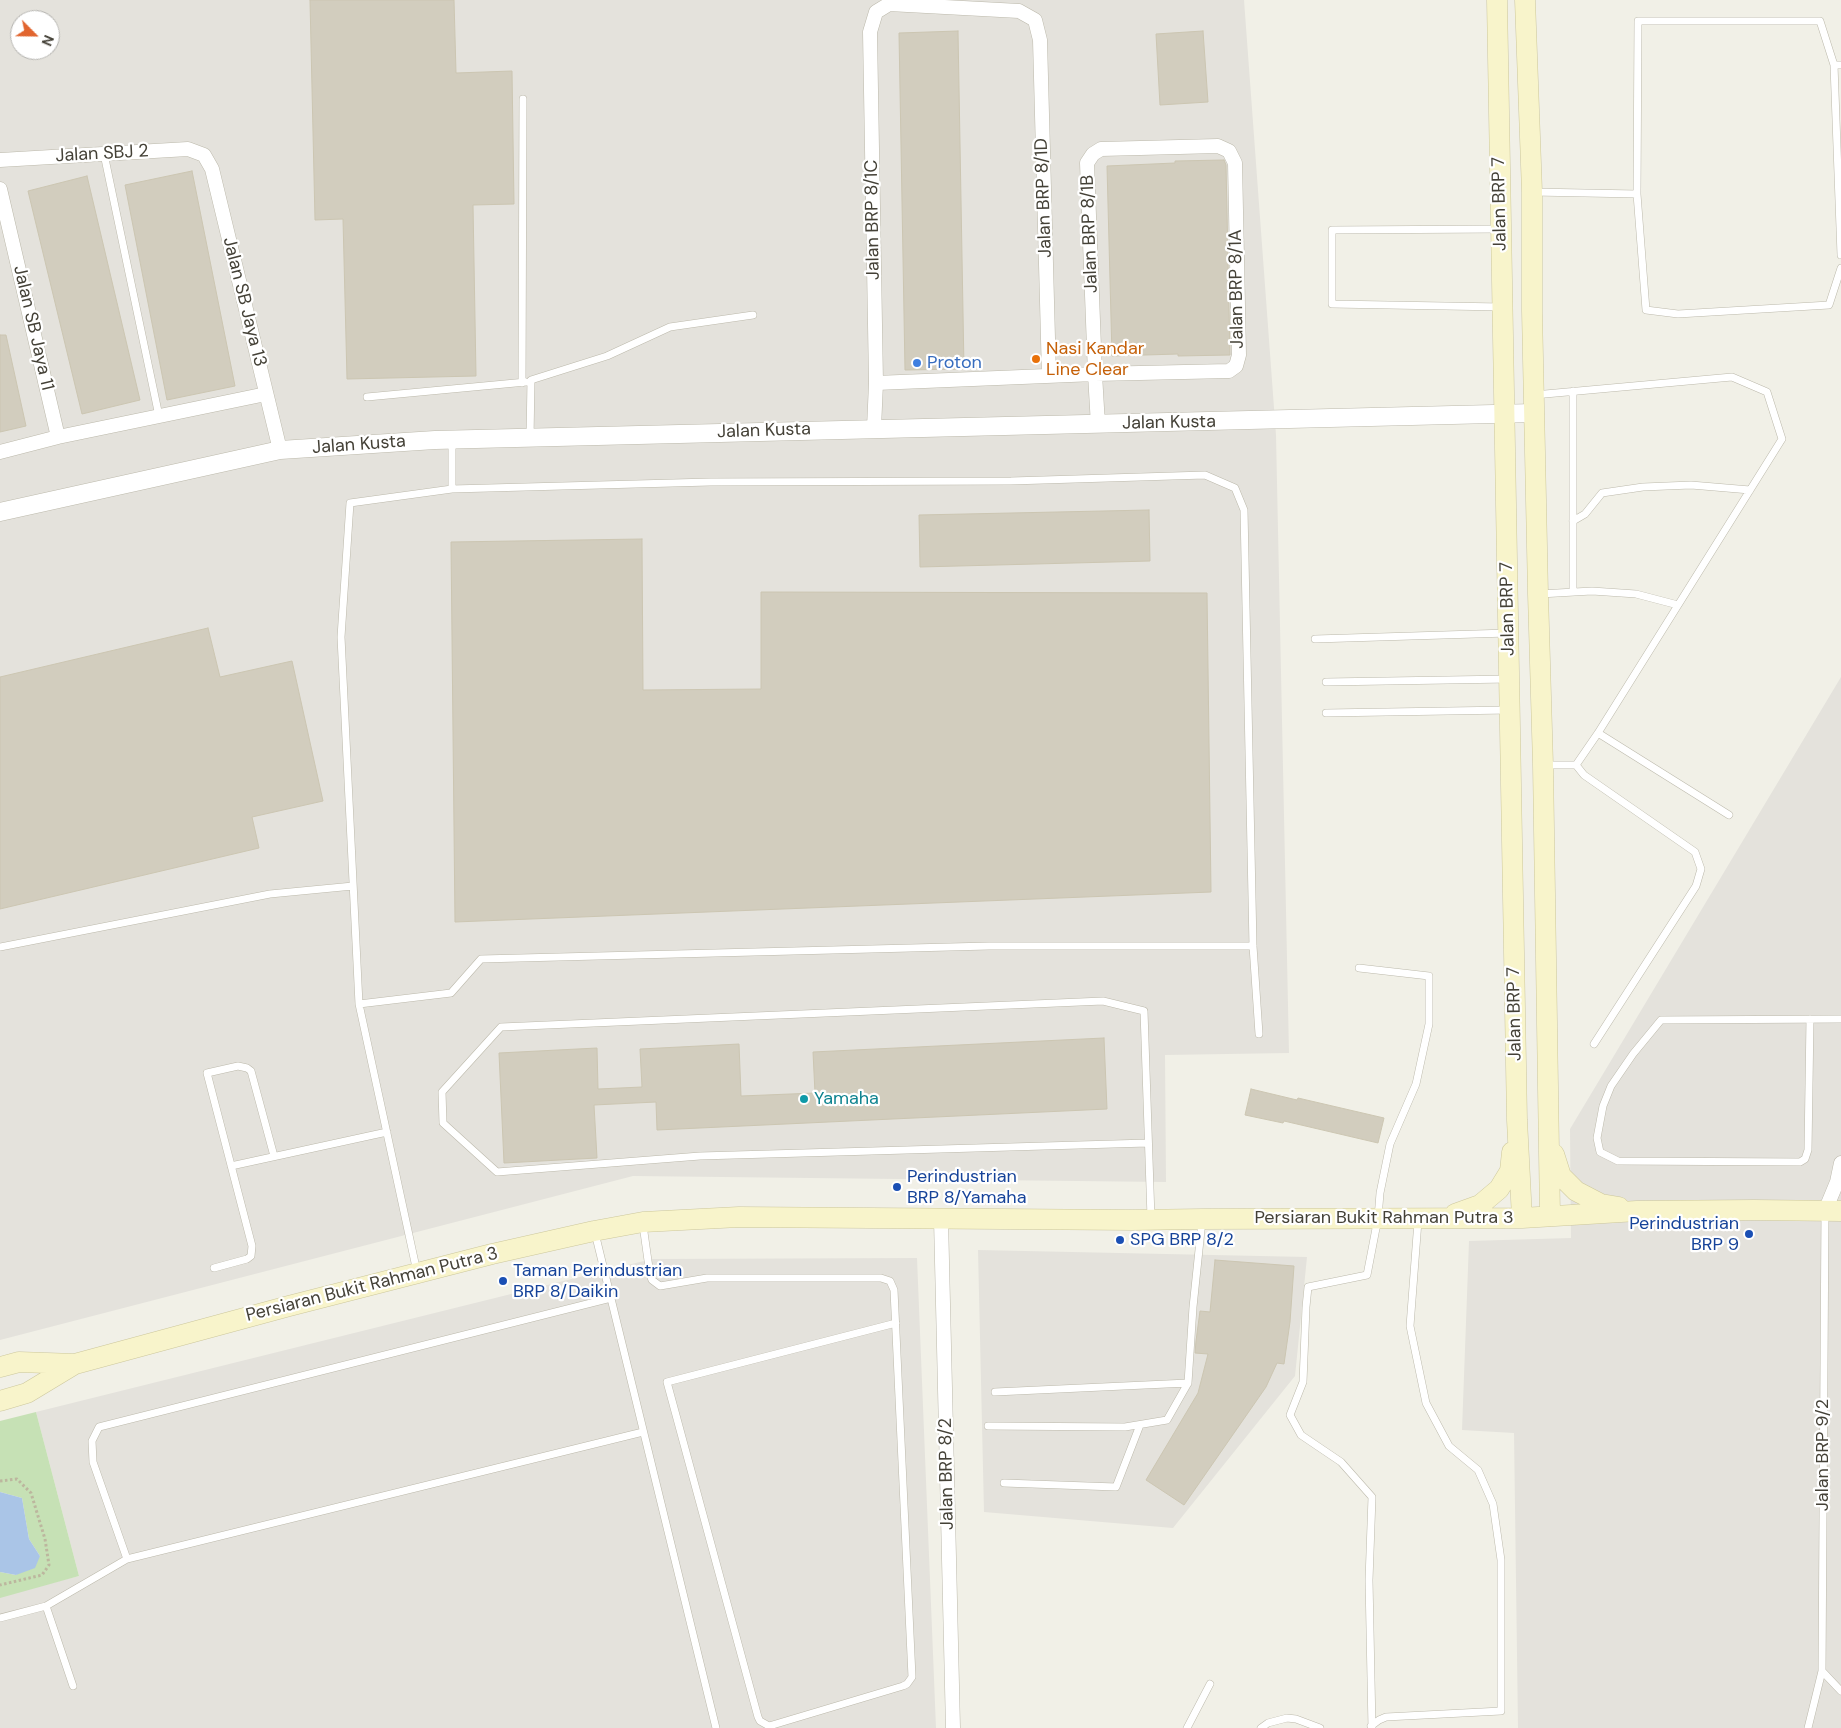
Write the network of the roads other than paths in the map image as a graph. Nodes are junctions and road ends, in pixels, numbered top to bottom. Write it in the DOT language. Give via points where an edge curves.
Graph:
graph roads {
  1 [pos="1497,0"];
  2 [pos="1525,0"];
  3 [pos="876,12"];
  4 [pos="1837,65"];
  5 [pos="522,99"];
  6 [pos="1229,151"];
  7 [pos="104,154"];
  8 [pos="204,155"];
  9 [pos="0,160"];
  10 [pos="0,189"];
  11 [pos="1532,192"];
  12 [pos="1637,194"];
  13 [pos="1501,229"];
  14 [pos="1841,255"];
  15 [pos="1841,268"];
  16 [pos="1502,307"];
  17 [pos="754,315"];
  18 [pos="1096,374"];
  19 [pos="1049,376"];
  20 [pos="531,380"];
  21 [pos="522,383"];
  22 [pos="876,383"];
  23 [pos="1573,392"];
  24 [pos="266,394"];
  25 [pos="367,397"];
  26 [pos="1534,404"];
  27 [pos="1504,415"];
  28 [pos="159,416"];
  29 [pos="1098,425"];
  30 [pos="874,428"];
  31 [pos="58,437"];
  32 [pos="530,438"];
  33 [pos="452,439"];
  34 [pos="280,450"];
  35 [pos="0,452"];
  36 [pos="452,489"];
  37 [pos="1750,490"];
  38 [pos="0,512"];
  39 [pos="1573,520"];
  40 [pos="1573,592"];
  41 [pos="1538,594"];
  42 [pos="1678,605"];
  43 [pos="1508,633"];
  44 [pos="1315,639"];
  45 [pos="1509,679"];
  46 [pos="1326,682"];
  47 [pos="1510,710"];
  48 [pos="1326,713"];
  49 [pos="1598,732"];
  50 [pos="1543,764"];
  51 [pos="1576,765"];
  52 [pos="1729,815"];
  53 [pos="353,886"];
  54 [pos="1253,946"];
  55 [pos="0,947"];
  56 [pos="1360,968"];
  57 [pos="359,1004"];
  58 [pos="1810,1019"];
  59 [pos="1841,1019"];
  60 [pos="1259,1034"];
  61 [pos="1594,1044"];
  62 [pos="1547,1110"];
  63 [pos="1517,1120"];
  64 [pos="387,1132"];
  65 [pos="1148,1143"];
  66 [pos="274,1156"];
  67 [pos="1841,1163"];
  68 [pos="231,1166"];
  69 [pos="1637,1211"];
  70 [pos="1833,1211"];
  71 [pos="1550,1216"];
  72 [pos="1203,1218"];
  73 [pos="1378,1218"];
  74 [pos="1418,1218"];
  75 [pos="1445,1218"];
  76 [pos="1522,1218"];
  77 [pos="941,1219"];
  78 [pos="1152,1220"];
  79 [pos="643,1222"];
  80 [pos="594,1231"];
  81 [pos="214,1268"];
  82 [pos="417,1273"];
  83 [pos="611,1298"];
  84 [pos="896,1323"];
  85 [pos="75,1364"];
  86 [pos="0,1367"];
  87 [pos="1188,1383"];
  88 [pos="995,1392"];
  89 [pos="0,1401"];
  90 [pos="1140,1424"];
  91 [pos="988,1426"];
  92 [pos="644,1432"];
  93 [pos="1004,1483"];
  94 [pos="127,1559"];
  95 [pos="46,1606"];
  96 [pos="0,1618"];
  97 [pos="1822,1671"];
  98 [pos="1210,1684"];
  99 [pos="73,1686"];
  100 [pos="1841,1691"];
  101 [pos="1371,1727"];
  102 [pos="716,1728"];
  103 [pos="954,1728"];
  104 [pos="1187,1728"];
  105 [pos="1260,1728"];
  106 [pos="1320,1728"];
  107 [pos="1808,1728"];
  1 -- 13 [label="main road, Jalan BRP 7"];
  2 -- 11 [label="main road, Jalan BRP 7"];
  3 -- 19 [label="street, Jalan BRP 8/1D" via="889,4 991,9 1019,11 1035,20 1040,40"];
  3 -- 22 [label="street, Jalan BRP 8/1C" via="870,32"];
  4 -- 12 [label="lane" via="1820,21 1638,21"];
  4 -- 14 [label="lane"];
  5 -- 21 [label="lane"];
  6 -- 18 [label="street, Jalan BRP 8/1A" via="1234,163 1240,355 1236,366 1229,371"];
  6 -- 18 [label="street, Jalan BRP 8/1B" via="1218,146 1101,149 1087,163"];
  7 -- 8 [label="street, Jalan SBJ 2" via="188,149"];
  7 -- 9 [label="street, Jalan SBJ 2"];
  7 -- 28 [label="lane"];
  8 -- 24 [label="street, Jalan SB Jaya 13" via="212,169"];
  10 -- 31 [label="street, Jalan SB Jaya 11"];
  11 -- 12 [label="lane"];
  11 -- 26 [label="main road, Jalan BRP 7"];
  12 -- 15 [label="lane" via="1646,310 1678,314 1829,306"];
  13 -- 16 [label="main road, Jalan BRP 7"];
  13 -- 16 [label="lane" via="1332,230 1332,304"];
  16 -- 27 [label="main road, Jalan BRP 7"];
  17 -- 20 [label="lane" via="670,327 606,356"];
  18 -- 19 [label="street, Jalan BRP 8/1A"];
  18 -- 29 [label="street, Jalan BRP 8/1B"];
  19 -- 22 [label="street, Jalan BRP 8/1A"];
  20 -- 21 [label="lane"];
  20 -- 32 [label="lane"];
  21 -- 25 [label="lane"];
  22 -- 30 [label="street, Jalan BRP 8/1C"];
  23 -- 26 [label="lane"];
  23 -- 37 [label="lane" via="1732,377 1768,392 1782,439"];
  23 -- 39 [label="lane"];
  24 -- 28 [label="street"];
  24 -- 34 [label="street, Jalan SB Jaya 13"];
  26 -- 27 [label="street, Jalan Kusta"];
  26 -- 41 [label="main road, Jalan BRP 7"];
  27 -- 29 [label="street, Jalan Kusta"];
  27 -- 43 [label="main road, Jalan BRP 7"];
  28 -- 31 [label="street"];
  29 -- 30 [label="street, Jalan Kusta"];
  30 -- 32 [label="street, Jalan Kusta"];
  31 -- 35 [label="street"];
  32 -- 33 [label="street, Jalan Kusta"];
  33 -- 34 [label="street, Jalan Kusta"];
  33 -- 36 [label="lane"];
  34 -- 38 [label="street, Jalan Kusta"];
  36 -- 53 [label="lane" via="350,503 341,637"];
  36 -- 54 [label="lane" via="1205,475 1235,488 1244,510"];
  37 -- 39 [label="lane" via="1691,485 1602,493 1585,514"];
  37 -- 42 [label="lane"];
  39 -- 40 [label="lane"];
  40 -- 41 [label="lane"];
  40 -- 42 [label="lane" via="1636,594"];
  41 -- 50 [label="main road, Jalan BRP 7"];
  42 -- 49 [label="lane"];
  43 -- 44 [label="lane"];
  43 -- 45 [label="main road, Jalan BRP 7"];
  45 -- 46 [label="lane"];
  45 -- 47 [label="main road, Jalan BRP 7"];
  47 -- 48 [label="lane"];
  47 -- 63 [label="main road, Jalan BRP 7"];
  49 -- 51 [label="lane"];
  49 -- 52 [label="lane"];
  50 -- 51 [label="lane"];
  50 -- 62 [label="main road, Jalan BRP 7"];
  51 -- 61 [label="lane" via="1584,776 1695,852 1701,869 1696,886"];
  53 -- 55 [label="lane" via="270,894"];
  53 -- 57 [label="lane"];
  54 -- 57 [label="lane" via="989,946 481,959 451,992"];
  54 -- 60 [label="lane"];
  56 -- 73 [label="lane" via="1429,976 1429,1024 1416,1084 1390,1144"];
  57 -- 64 [label="lane"];
  58 -- 58 [label="lane" via="1808,1150 1805,1159 1800,1162 1618,1161 1600,1152 1597,1138 1603,1106 1611,1086 1661,1020"];
  58 -- 59 [label="lane"];
  62 -- 69 [label="main road" via="1555,1160 1561,1176 1576,1191 1601,1204"];
  62 -- 71 [label="main road, Jalan BRP 7"];
  63 -- 75 [label="main road" via="1510,1171 1499,1189 1480,1205"];
  63 -- 76 [label="main road, Jalan BRP 7"];
  64 -- 66 [label="lane"];
  64 -- 82 [label="lane"];
  65 -- 65 [label="lane" via="700,1156 497,1172 443,1123 442,1092 501,1026 1103,1001 1144,1011"];
  65 -- 78 [label="lane"];
  66 -- 68 [label="lane"];
  66 -- 68 [label="lane" via="251,1071 238,1066 206,1073"];
  67 -- 70 [label="street"];
  68 -- 81 [label="lane" via="252,1251 251,1256 242,1262"];
  69 -- 70 [label="main road, Persiaran Bukit Rahman Putra 3"];
  69 -- 71 [label="main road, Persiaran Bukit Rahman Putra 3"];
  70 -- 97 [label="lane, Jalan BRP 9/2"];
  71 -- 76 [label="main road, Persiaran Bukit Rahman Putra 3"];
  72 -- 73 [label="main road, Persiaran Bukit Rahman Putra 3"];
  72 -- 78 [label="main road, Persiaran Bukit Rahman Putra 3"];
  72 -- 87 [label="lane"];
  73 -- 74 [label="main road, Persiaran Bukit Rahman Putra 3"];
  73 -- 101 [label="lane" via="1367,1275 1308,1287 1302,1382 1290,1415 1301,1435 1341,1462 1372,1497 1369,1580"];
  74 -- 75 [label="main road, Persiaran Bukit Rahman Putra 3"];
  74 -- 101 [label="lane" via="1410,1326 1426,1403 1449,1446 1478,1470 1493,1504 1501,1560 1501,1711 1386,1717"];
  75 -- 76 [label="main road, Persiaran Bukit Rahman Putra 3"];
  77 -- 78 [label="main road, Persiaran Bukit Rahman Putra 3"];
  77 -- 79 [label="main road, Persiaran Bukit Rahman Putra 3" via="739,1216"];
  77 -- 103 [label="street, Jalan BRP 8/2"];
  79 -- 80 [label="main road, Persiaran Bukit Rahman Putra 3"];
  79 -- 84 [label="lane" via="650,1275 660,1286 707,1278 881,1278 893,1286"];
  80 -- 82 [label="main road, Persiaran Bukit Rahman Putra 3"];
  80 -- 83 [label="lane"];
  82 -- 85 [label="main road, Persiaran Bukit Rahman Putra 3"];
  83 -- 92 [label="lane"];
  83 -- 94 [label="lane" via="100,1428 92,1441 93,1462"];
  84 -- 84 [label="lane" via="667,1382 758,1717 769,1726 903,1686 912,1677"];
  85 -- 86 [label="main road, Persiaran Bukit Rahman Putra 3" via="19,1362"];
  85 -- 89 [label="main road, Persiaran Bukit Rahman Putra 3" via="27,1393"];
  87 -- 88 [label="lane"];
  87 -- 90 [label="lane" via="1167,1420"];
  90 -- 91 [label="lane" via="1125,1427"];
  90 -- 93 [label="lane" via="1116,1486"];
  92 -- 94 [label="lane"];
  92 -- 102 [label="lane"];
  94 -- 95 [label="lane"];
  95 -- 96 [label="lane"];
  95 -- 99 [label="lane"];
  97 -- 100 [label="lane"];
  97 -- 107 [label="lane, Jalan BRP 9/2"];
  98 -- 104 [label="lane"];
  105 -- 106 [label="lane" via="1286,1718"];
}
